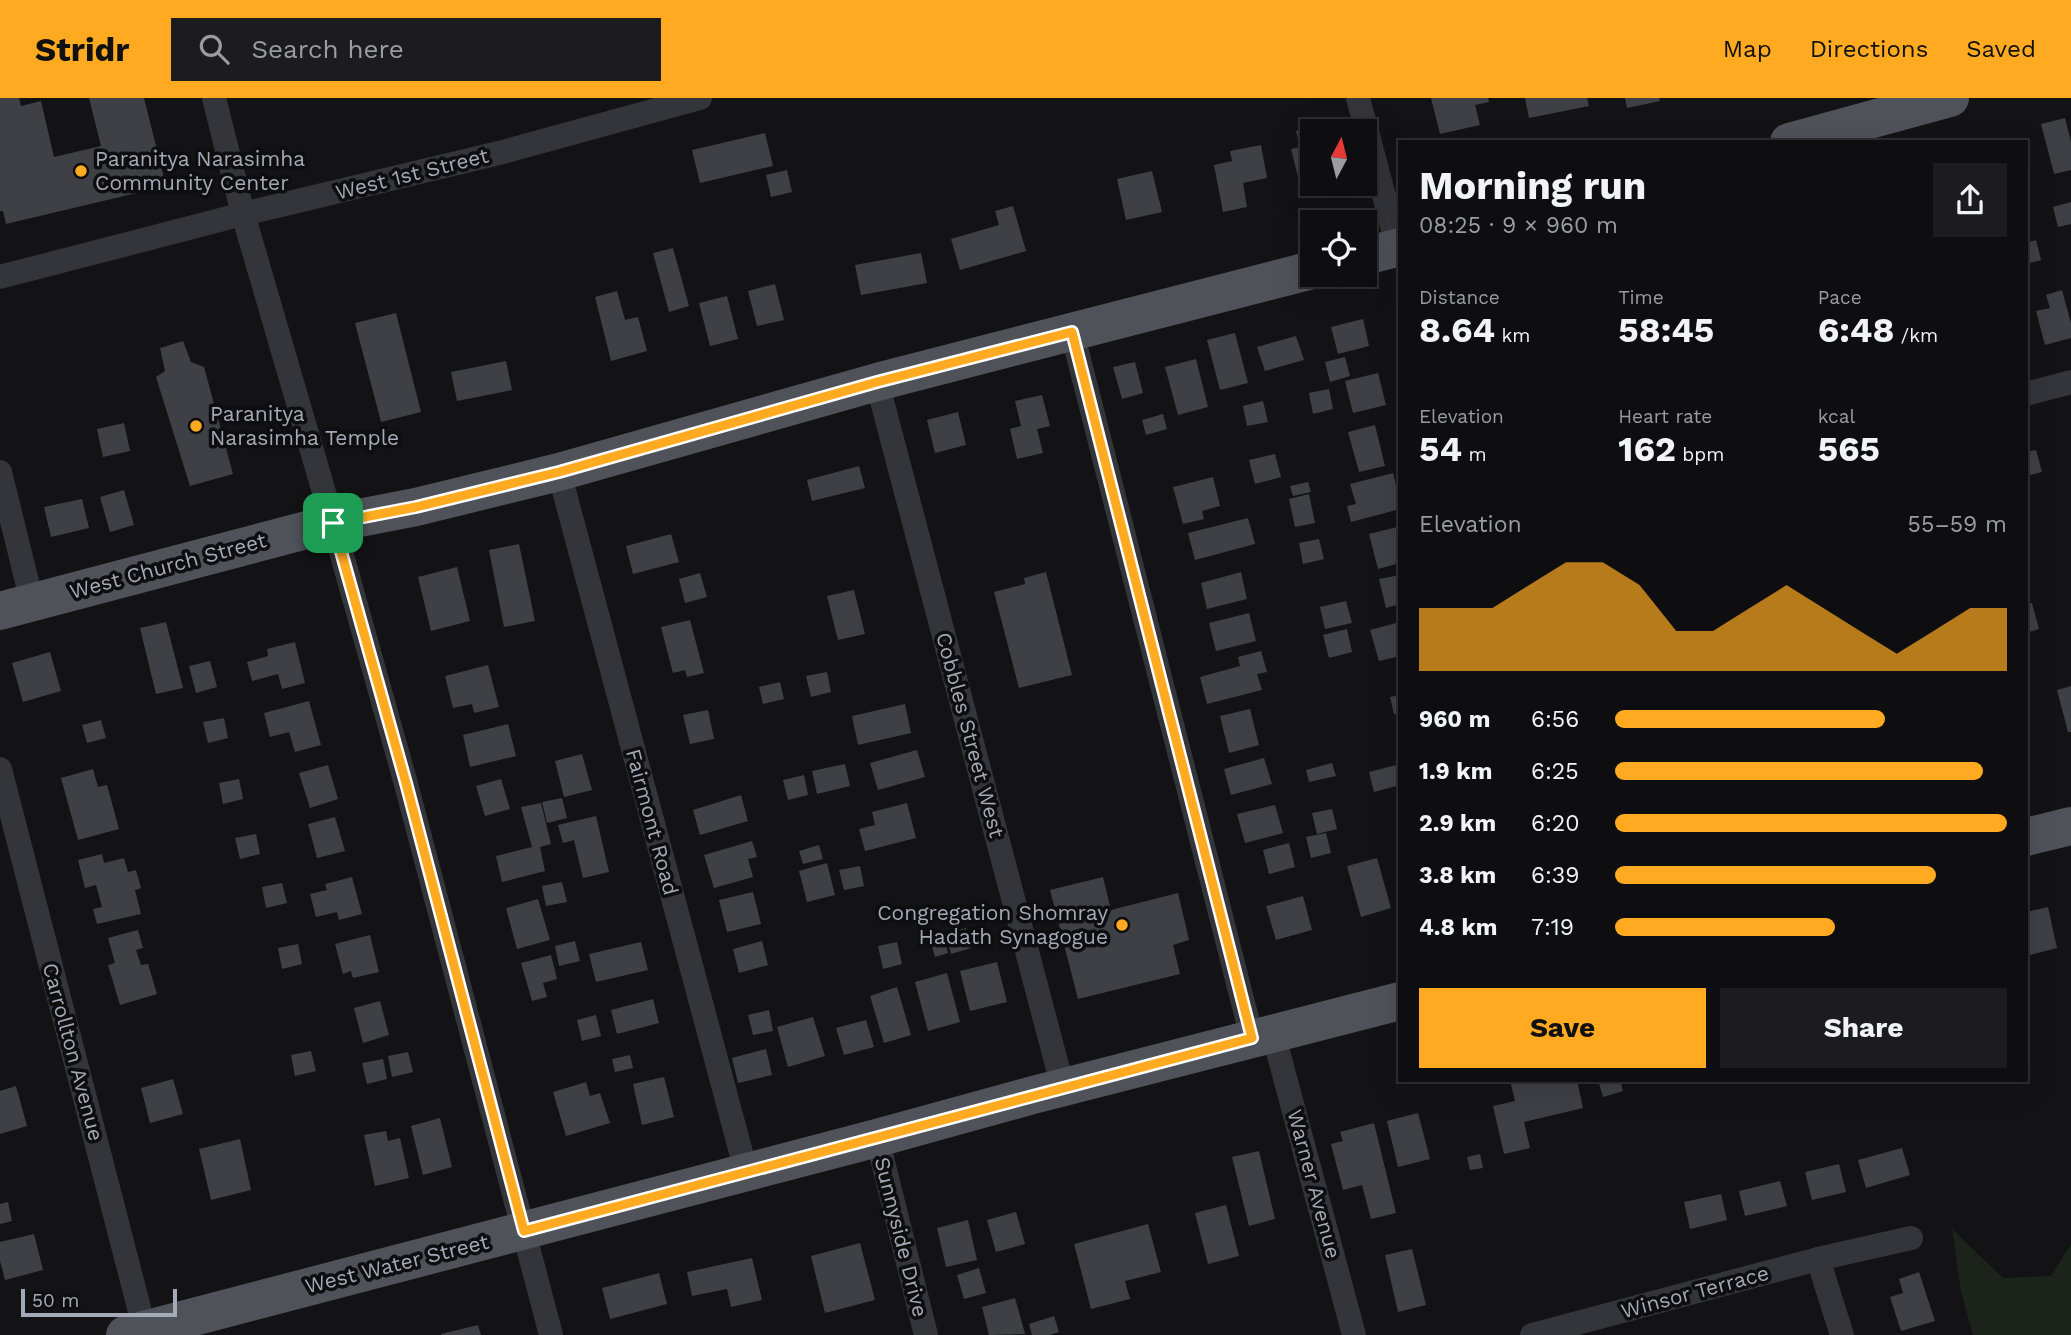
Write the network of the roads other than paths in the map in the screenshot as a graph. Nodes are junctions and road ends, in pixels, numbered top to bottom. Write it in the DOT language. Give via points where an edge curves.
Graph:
graph roads {
  1 [pos="214,98"];
  2 [pos="700,98"];
  3 [pos="1357,98"];
  4 [pos="1951,98"];
  5 [pos="1795,140"];
  6 [pos="243,214"];
  7 [pos="1391,251"];
  8 [pos="1300,273"];
  9 [pos="0,277"];
  10 [pos="1072,332"];
  11 [pos="877,382"];
  12 [pos="2071,382"];
  13 [pos="2028,393"];
  14 [pos="0,472"];
  15 [pos="559,472"];
  16 [pos="333,523"];
  17 [pos="16,606"];
  18 [pos="0,769"];
  19 [pos="2071,826"];
  20 [pos="2028,837"];
  21 [pos="1398,1002"];
  22 [pos="1263,1036"];
  23 [pos="1063,1088"];
  24 [pos="877,1138"];
  25 [pos="746,1171"];
  26 [pos="524,1231"];
  27 [pos="1911,1238"];
  28 [pos="1818,1259"];
  29 [pos="139,1333"];
  30 [pos="551,1335"];
  31 [pos="926,1335"];
  32 [pos="1354,1335"];
  33 [pos="1532,1335"];
  34 [pos="1842,1335"];
  1 -- 6 [label="street"];
  2 -- 6 [label="street, West 1st Street" via="499,153"];
  3 -- 7 [label="street"];
  4 -- 5 [label="main road"];
  6 -- 9 [label="street, West 1st Street"];
  6 -- 16 [label="street"];
  8 -- 10 [label="main road, West Church Street"];
  10 -- 11 [label="main road, West Church Street"];
  10 -- 22 [label="street, Warner Avenue"];
  11 -- 15 [label="main road, West Church Street"];
  11 -- 23 [label="street, Cobbles Street West"];
  12 -- 13 [label="street"];
  14 -- 17 [label="street"];
  15 -- 16 [label="main road, West Church Street"];
  15 -- 25 [label="street, Fairmont Road"];
  16 -- 17 [label="main road, West Church Street"];
  16 -- 26 [label="street"];
  18 -- 29 [label="street, Carrollton Avenue"];
  19 -- 20 [label="main road"];
  21 -- 22 [label="main road, West Water Street"];
  22 -- 23 [label="main road, West Water Street"];
  22 -- 32 [label="street, Warner Avenue"];
  23 -- 24 [label="main road, West Water Street"];
  24 -- 25 [label="main road, West Water Street"];
  24 -- 31 [label="street, Sunnyside Drive"];
  25 -- 26 [label="main road, West Water Street"];
  26 -- 29 [label="main road, West Water Street"];
  26 -- 30 [label="street"];
  27 -- 28 [label="street, Winsor Terrace"];
  28 -- 33 [label="street, Winsor Terrace"];
  28 -- 34 [label="street"];
}
